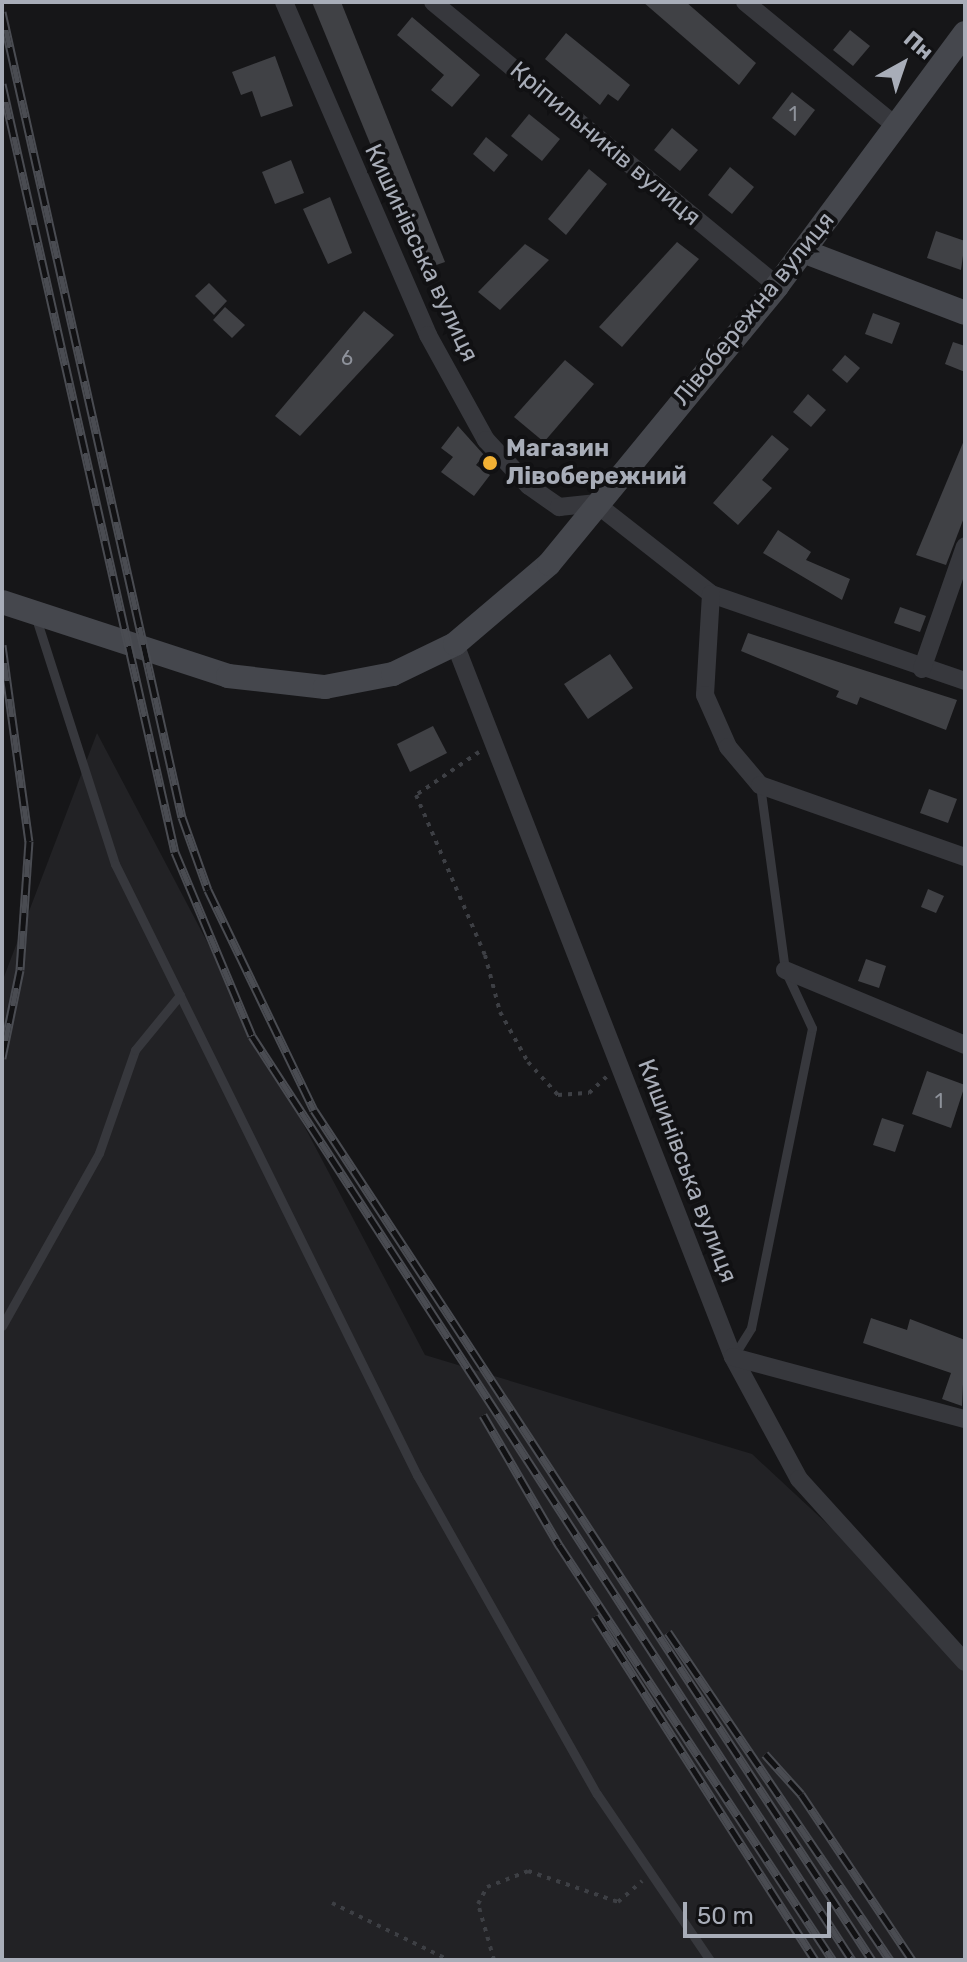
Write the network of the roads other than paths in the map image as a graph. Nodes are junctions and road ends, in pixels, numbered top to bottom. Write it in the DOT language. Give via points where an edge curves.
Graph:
graph roads {
  1 [pos="284,2"];
  2 [pos="433,2"];
  3 [pos="745,2"];
  4 [pos="965,33"];
  5 [pos="896,126"];
  6 [pos="803,251"];
  7 [pos="777,286"];
  8 [pos="965,313"];
  9 [pos="595,503"];
  10 [pos="965,546"];
  11 [pos="711,594"];
  12 [pos="2,602"];
  13 [pos="34,612"];
  14 [pos="455,644"];
  15 [pos="922,669"];
  16 [pos="965,681"];
  17 [pos="760,785"];
  18 [pos="965,857"];
  19 [pos="785,970"];
  20 [pos="180,995"];
  21 [pos="965,1045"];
  22 [pos="2,1326"];
  23 [pos="733,1357"];
  24 [pos="965,1419"];
  25 [pos="965,1662"];
  26 [pos="710,1960"];
  1 -- 9 [label="street, Кишинівська вулиця" via="428,335 486,440 559,507"];
  2 -- 7 [label="street, Кріпильників вулиця"];
  3 -- 5 [label="street"];
  4 -- 5 [label="main road, Лівобережна вулиця"];
  5 -- 6 [label="main road, Лівобережна вулиця"];
  6 -- 7 [label="main road, Лівобережна вулиця"];
  6 -- 8 [label="main road"];
  7 -- 9 [label="main road, Лівобережна вулиця"];
  9 -- 11 [label="street"];
  9 -- 14 [label="main road, Лівобережна вулиця" via="549,564"];
  10 -- 15 [label="street"];
  11 -- 15 [label="street"];
  11 -- 17 [label="street" via="705,695 728,747"];
  12 -- 13 [label="main road, Лівобережна вулиця"];
  13 -- 14 [label="main road, Лівобережна вулиця" via="228,676 325,687 393,674"];
  13 -- 20 [label="lane" via="115,864"];
  14 -- 23 [label="street, Кишинівська вулиця"];
  15 -- 16 [label="street"];
  17 -- 18 [label="street"];
  17 -- 19 [label="lane"];
  19 -- 21 [label="street"];
  19 -- 23 [label="lane" via="812,1028 751,1328"];
  20 -- 22 [label="lane" via="135,1050 99,1153"];
  20 -- 26 [label="lane" via="449,1534 597,1794"];
  23 -- 24 [label="street"];
  23 -- 25 [label="street, Кишинівська вулиця" via="799,1479"];
}
